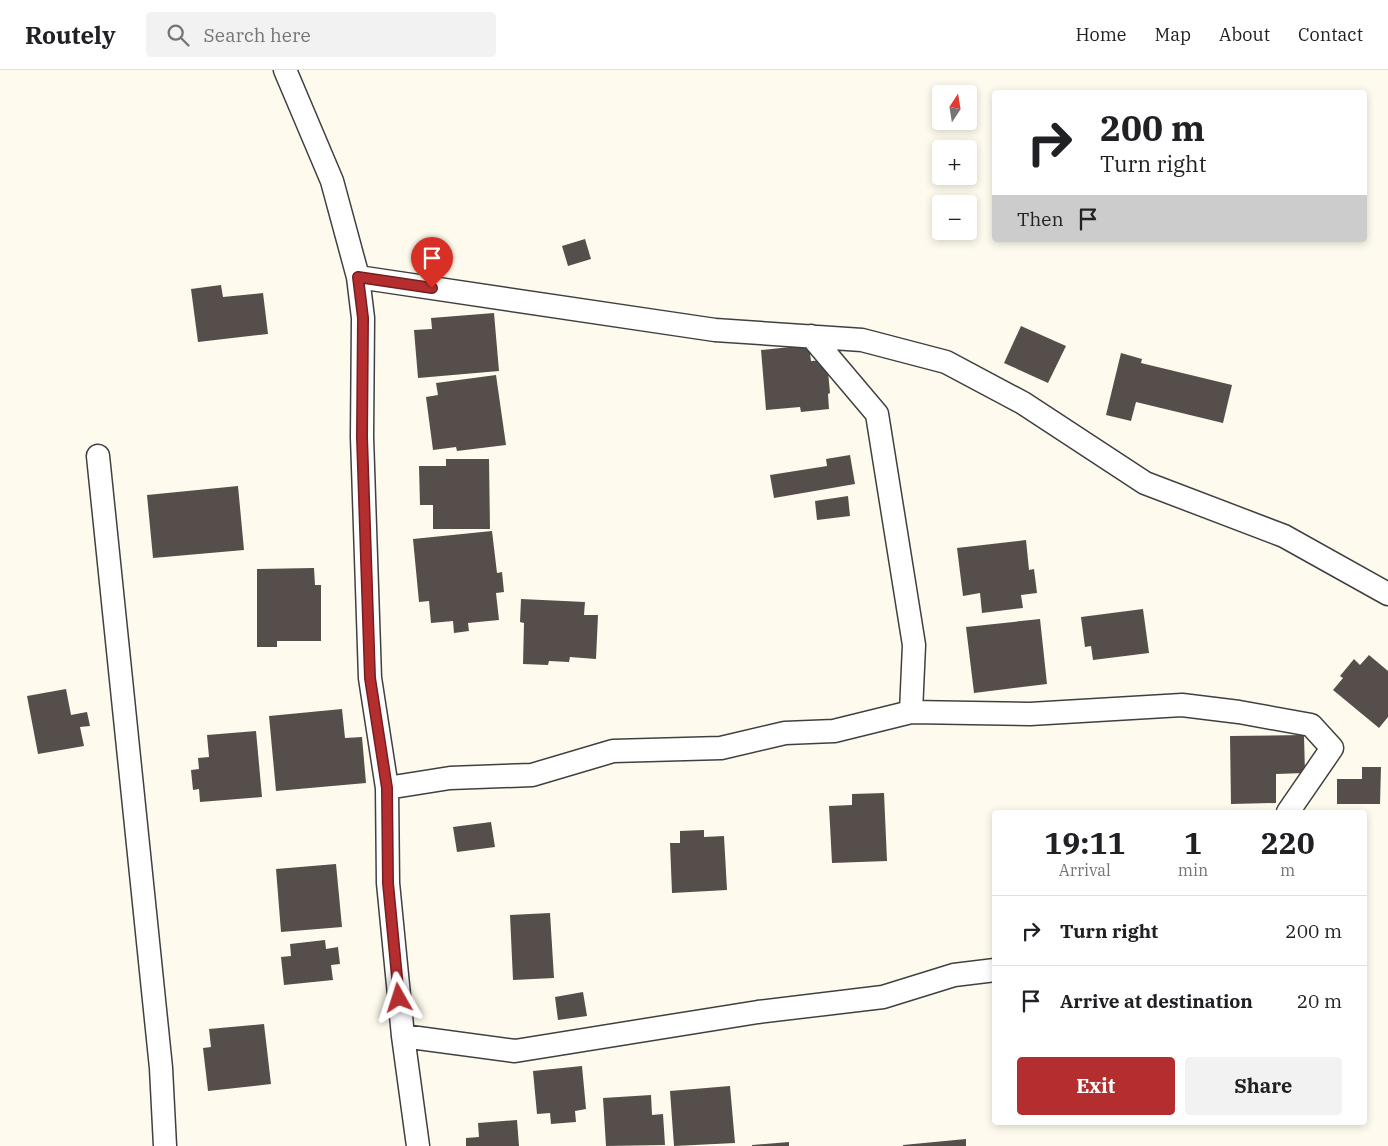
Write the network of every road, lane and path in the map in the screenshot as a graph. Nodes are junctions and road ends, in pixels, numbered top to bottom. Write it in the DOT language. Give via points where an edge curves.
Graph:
graph roads {
  1 [pos="285,70"];
  2 [pos="358,277"];
  3 [pos="811,336"];
  4 [pos="98,456"];
  5 [pos="1388,594"];
  6 [pos="911,712"];
  7 [pos="387,788"];
  8 [pos="1289,810"];
  9 [pos="992,970"];
  10 [pos="403,1036"];
  11 [pos="165,1146"];
  12 [pos="418,1146"];
  1 -- 2 [label="street" via="332,181"];
  2 -- 3 [label="street" via="715,330"];
  2 -- 7 [label="street" via="363,318 362,437 370,678"];
  3 -- 5 [label="street" via="862,340 946,362 1023,403 1145,483 1284,536"];
  3 -- 6 [label="street" via="877,414 914,645"];
  4 -- 11 [label="street" via="160,1058"];
  6 -- 7 [label="street" via="834,732 785,733 721,748 613,751 532,775 450,778"];
  6 -- 8 [label="street" via="1030,714 1182,705 1311,725 1332,748"];
  7 -- 10 [label="street" via="388,883"];
  9 -- 10 [label="street" via="954,975 883,997 758,1012 515,1050"];
  10 -- 12 [label="street"];
}
